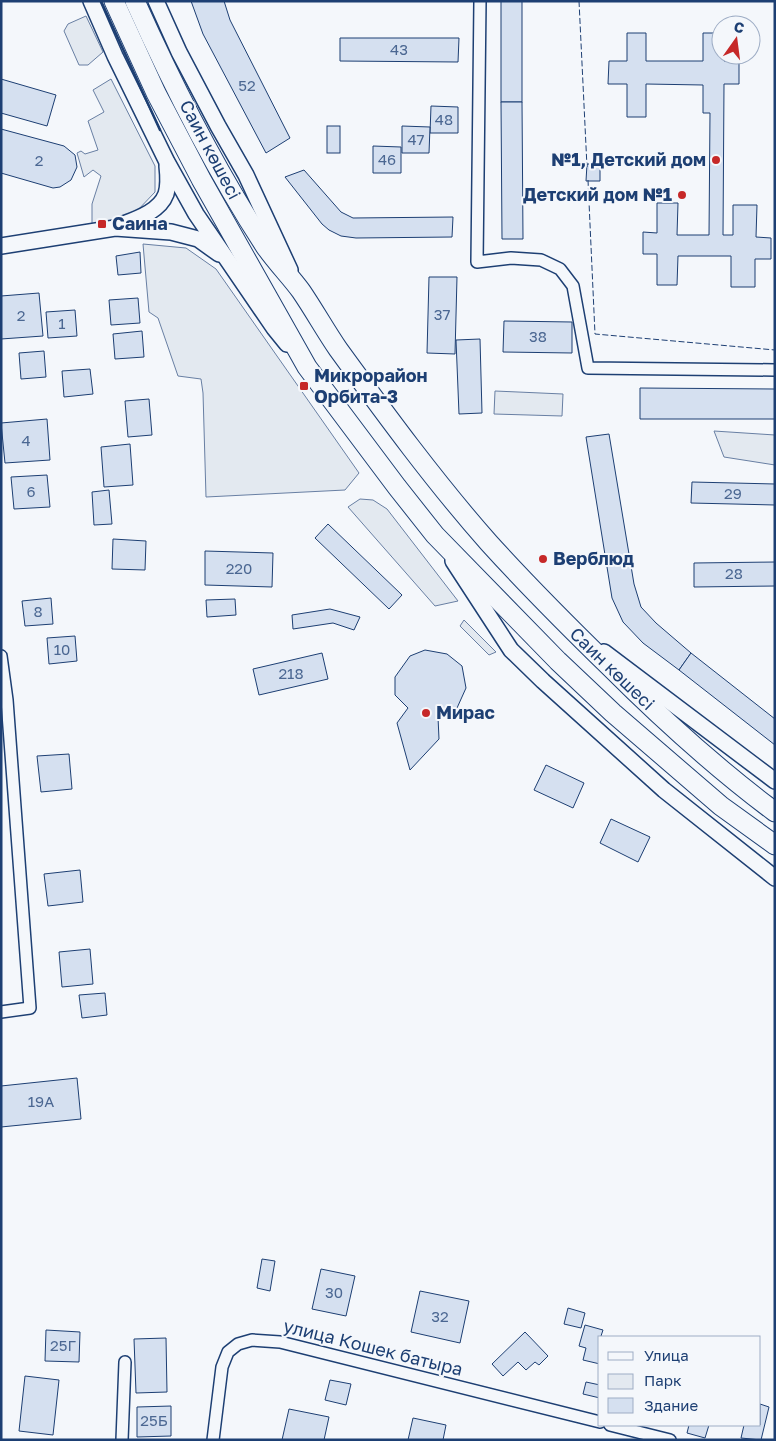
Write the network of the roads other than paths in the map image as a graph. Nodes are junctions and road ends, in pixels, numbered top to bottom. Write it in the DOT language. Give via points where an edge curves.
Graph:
graph roads {
  1 [pos="91,1"];
  2 [pos="114,1"];
  3 [pos="135,1"];
  4 [pos="156,1"];
  5 [pos="480,1"];
  6 [pos="167,162"];
  7 [pos="115,228"];
  8 [pos="1,246"];
  9 [pos="229,260"];
  10 [pos="300,289"];
  11 [pos="307,367"];
  12 [pos="775,370"];
  13 [pos="435,535"];
  14 [pos="562,620"];
  15 [pos="1,656"];
  16 [pos="775,781"];
  17 [pos="775,812"];
  18 [pos="775,845"];
  19 [pos="775,878"];
  20 [pos="1,1012"];
  21 [pos="126,1362"];
  22 [pos="598,1422"];
  23 [pos="614,1426"];
  24 [pos="122,1440"];
  25 [pos="213,1440"];
  26 [pos="670,1440"];
  1 -- 6 [label="street"];
  2 -- 11 [label="main road, Саин көшесі" via="156,93 201,179"];
  3 -- 10 [label="main road, Саин көшесі" via="220,172 267,250"];
  4 -- 10 [label="street" via="188,69 246,175"];
  5 -- 12 [label="street" via="477,262 511,258 541,260 560,268 573,286 588,368"];
  6 -- 7 [label="street" via="168,185 160,204"];
  6 -- 9 [label="street" via="196,214"];
  7 -- 8 [label="street"];
  7 -- 9 [label="street" via="171,232 198,239"];
  9 -- 11 [label="street" via="274,328"];
  10 -- 14 [label="main road, Саин көшесі" via="336,346 431,472 488,542"];
  11 -- 13 [label="main road, Саин көшесі"];
  13 -- 18 [label="main road, Саин көшесі" via="613,713 721,806"];
  13 -- 19 [label="street, Саин көшесі" via="511,650 664,790"];
  14 -- 16 [label="street, Саин көшесі"];
  14 -- 17 [label="main road, Саин көшесі" via="672,728"];
  15 -- 20 [label="street" via="30,1008"];
  21 -- 24 [label="street"];
  22 -- 25 [label="street, улица Кошек батыра" via="280,1342 252,1340 238,1344 228,1352 222,1367"];
  23 -- 26 [label="street"];
}
